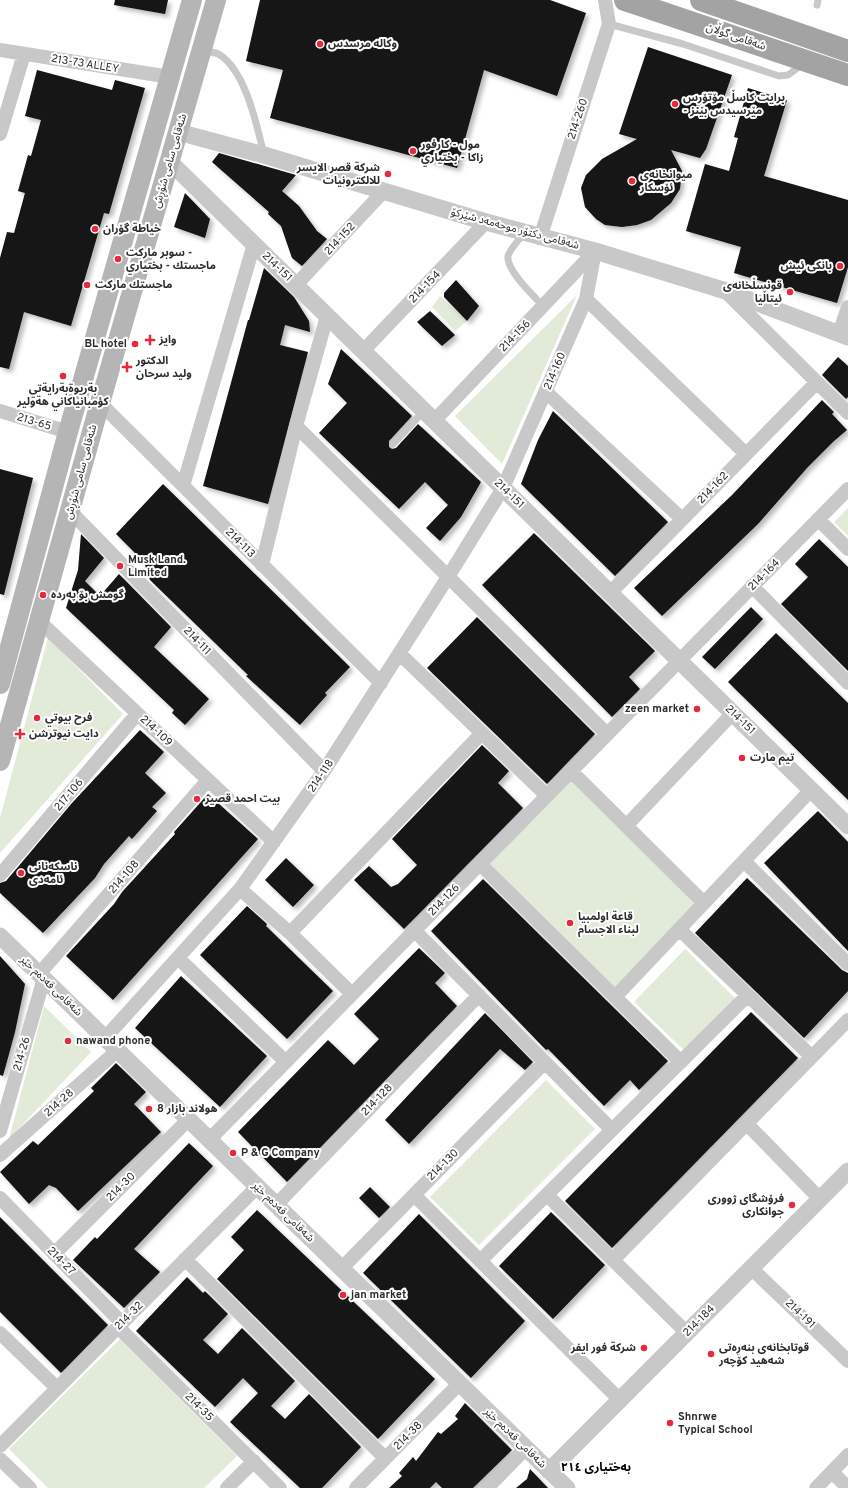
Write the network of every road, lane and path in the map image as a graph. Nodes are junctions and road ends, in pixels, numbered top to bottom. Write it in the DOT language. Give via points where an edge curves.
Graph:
graph roads {
  1 [pos="192,0"];
  2 [pos="216,0"];
  3 [pos="605,0"];
  4 [pos="625,0"];
  5 [pos="701,0"];
  6 [pos="758,20"];
  7 [pos="609,24"];
  8 [pos="183,31"];
  9 [pos="735,37"];
  10 [pos="203,44"];
  11 [pos="0,50"];
  12 [pos="848,51"];
  13 [pos="24,54"];
  14 [pos="806,61"];
  15 [pos="848,76"];
  16 [pos="170,77"];
  17 [pos="178,132"];
  18 [pos="0,134"];
  19 [pos="264,155"];
  20 [pos="170,162"];
  21 [pos="383,192"];
  22 [pos="486,222"];
  23 [pos="524,233"];
  24 [pos="540,238"];
  25 [pos="254,244"];
  26 [pos="595,251"];
  27 [pos="296,285"];
  28 [pos="726,291"];
  29 [pos="586,299"];
  30 [pos="543,306"];
  31 [pos="848,307"];
  32 [pos="327,316"];
  33 [pos="844,336"];
  34 [pos="363,351"];
  35 [pos="817,382"];
  36 [pos="546,392"];
  37 [pos="100,402"];
  38 [pos="0,411"];
  39 [pos="848,413"];
  40 [pos="429,416"];
  41 [pos="296,426"];
  42 [pos="68,432"];
  43 [pos="393,444"];
  44 [pos="746,454"];
  45 [pos="183,486"];
  46 [pos="503,488"];
  47 [pos="848,488"];
  48 [pos="70,511"];
  49 [pos="682,519"];
  50 [pos="818,519"];
  51 [pos="848,549"];
  52 [pos="262,564"];
  53 [pos="448,577"];
  54 [pos="752,586"];
  55 [pos="610,593"];
  56 [pos="38,620"];
  57 [pos="400,654"];
  58 [pos="679,660"];
  59 [pos="381,683"];
  60 [pos="848,683"];
  61 [pos="0,684"];
  62 [pos="733,713"];
  63 [pos="138,714"];
  64 [pos="481,734"];
  65 [pos="607,734"];
  66 [pos="0,761"];
  67 [pos="324,771"];
  68 [pos="571,771"];
  69 [pos="208,780"];
  70 [pos="811,790"];
  71 [pos="547,796"];
  72 [pos="626,826"];
  73 [pos="848,826"];
  74 [pos="274,842"];
  75 [pos="744,861"];
  76 [pos="480,864"];
  77 [pos="0,875"];
  78 [pos="240,889"];
  79 [pos="704,903"];
  80 [pos="679,929"];
  81 [pos="414,930"];
  82 [pos="290,933"];
  83 [pos="0,936"];
  84 [pos="178,958"];
  85 [pos="848,964"];
  86 [pos="42,976"];
  87 [pos="352,994"];
  88 [pos="478,995"];
  89 [pos="748,995"];
  90 [pos="615,997"];
  91 [pos="848,1020"];
  92 [pos="105,1038"];
  93 [pos="118,1050"];
  94 [pos="812,1057"];
  95 [pos="286,1062"];
  96 [pos="545,1062"];
  97 [pos="681,1062"];
  98 [pos="188,1120"];
  99 [pos="747,1124"];
  100 [pos="612,1130"];
  101 [pos="0,1131"];
  102 [pos="209,1140"];
  103 [pos="0,1155"];
  104 [pos="848,1171"];
  105 [pos="257,1187"];
  106 [pos="414,1195"];
  107 [pos="547,1195"];
  108 [pos="0,1198"];
  109 [pos="820,1199"];
  110 [pos="276,1205"];
  111 [pos="54,1254"];
  112 [pos="185,1259"];
  113 [pos="613,1260"];
  114 [pos="480,1261"];
  115 [pos="751,1268"];
  116 [pos="341,1269"];
  117 [pos="120,1325"];
  118 [pos="687,1333"];
  119 [pos="0,1334"];
  120 [pos="848,1361"];
  121 [pos="459,1384"];
  122 [pos="57,1388"];
  123 [pos="620,1400"];
  124 [pos="0,1446"];
  125 [pos="526,1448"];
  126 [pos="848,1455"];
  127 [pos="385,1458"];
  128 [pos="0,1459"];
  129 [pos="254,1461"];
  130 [pos="549,1471"];
  131 [pos="832,1472"];
  132 [pos="30,1488"];
  133 [pos="227,1488"];
  134 [pos="280,1488"];
  135 [pos="356,1488"];
  136 [pos="487,1488"];
  137 [pos="567,1488"];
  138 [pos="816,1488"];
  139 [pos="848,1488"];
  1 -- 8 [label="main road, شەقامی سامی شۆڕش"];
  2 -- 10 [label="main road, شەقامی سامی شۆڕش"];
  3 -- 7 [label="street, 214-260"];
  4 -- 9 [label="main road, شەقامی گوڵان"];
  5 -- 6 [label="main road"];
  6 -- 9 [label="main road" via="764,24 765,31 759,39"];
  6 -- 12 [label="main road"];
  7 -- 14 [label="lane" via="683,44 779,76 788,75"];
  7 -- 24 [label="street, 214-260"];
  8 -- 10 [label="main road"];
  8 -- 16 [label="main road, شەقامی سامی شۆڕش"];
  9 -- 14 [label="main road, شەقامی گوڵان"];
  10 -- 17 [label="main road, شەقامی سامی شۆڕش"];
  10 -- 19 [label="lane" via="233,66 243,83"];
  11 -- 13 [label="street, 213-73 ALLEY"];
  13 -- 16 [label="street, 213-73 ALLEY"];
  13 -- 18 [label="street"];
  14 -- 15 [label="main road, شەقامی گوڵان"];
  16 -- 42 [label="main road, شەقامی سامی شۆڕش"];
  17 -- 19 [label="street, شەقامی دکتۆر موحەمەد شێرکۆ"];
  17 -- 20 [label="main road, شەقامی سامی شۆڕش"];
  19 -- 21 [label="street, شەقامی دکتۆر موحەمەد شێرکۆ"];
  20 -- 25 [label="street, 214-151"];
  20 -- 37 [label="main road, شەقامی سامی شۆڕش"];
  21 -- 22 [label="street, شەقامی دکتۆر موحەمەد شێرکۆ"];
  21 -- 27 [label="street, 214-152"];
  22 -- 23 [label="street, شەقامی دکتۆر موحەمەد شێرکۆ"];
  22 -- 34 [label="street, 214-154"];
  23 -- 24 [label="street, شەقامی دکتۆر موحەمەد شێرکۆ"];
  23 -- 30 [label="lane" via="509,255 508,262"];
  24 -- 26 [label="street, شەقامی دکتۆر موحەمەد شێرکۆ"];
  25 -- 27 [label="street, 214-151"];
  25 -- 45 [label="street"];
  26 -- 28 [label="street, شەقامی دکتۆر موحەمەد شێرکۆ"];
  26 -- 29 [label="street, 214-160"];
  26 -- 30 [label="street, 214-156"];
  27 -- 32 [label="street, 214-151"];
  28 -- 33 [label="street, شەقامی دکتۆر موحەمەد شێرکۆ"];
  28 -- 35 [label="street"];
  29 -- 36 [label="street, 214-160"];
  29 -- 44 [label="street"];
  30 -- 40 [label="street, 214-156"];
  31 -- 33 [label="street"];
  32 -- 34 [label="street, 214-151"];
  32 -- 41 [label="street"];
  34 -- 40 [label="street, 214-151"];
  35 -- 39 [label="street"];
  35 -- 44 [label="street, 214-162"];
  36 -- 46 [label="street, 214-160"];
  36 -- 49 [label="street"];
  37 -- 45 [label="street, 214-113"];
  37 -- 48 [label="main road, شەقامی سامی شۆڕش"];
  38 -- 42 [label="street, 213-65"];
  40 -- 43 [label="lane"];
  40 -- 46 [label="street, 214-151"];
  41 -- 52 [label="street"];
  41 -- 53 [label="street"];
  42 -- 61 [label="main road, شەقامی سامی شۆڕش"];
  44 -- 49 [label="street, 214-162"];
  45 -- 52 [label="street, 214-113"];
  46 -- 53 [label="street, 214-118"];
  46 -- 55 [label="street, 214-151"];
  47 -- 50 [label="street, 214-164"];
  48 -- 56 [label="main road, شەقامی سامی شۆڕش"];
  48 -- 67 [label="street, 214-111"];
  49 -- 55 [label="street, 214-162"];
  50 -- 51 [label="street"];
  50 -- 54 [label="street, 214-164"];
  52 -- 59 [label="street, 214-113"];
  53 -- 57 [label="street, 214-118"];
  53 -- 65 [label="street"];
  54 -- 58 [label="street, 214-164"];
  54 -- 60 [label="street"];
  55 -- 58 [label="street, 214-151"];
  56 -- 63 [label="street, 214-109"];
  56 -- 66 [label="main road, شەقامی سامی شۆڕش"];
  57 -- 59 [label="street, 214-118"];
  57 -- 64 [label="street"];
  58 -- 62 [label="street, 214-151"];
  58 -- 65 [label="street, 214-126"];
  59 -- 67 [label="street, 214-118"];
  62 -- 70 [label="street, 214-151"];
  62 -- 72 [label="street"];
  63 -- 69 [label="street, 214-109"];
  63 -- 77 [label="street, 217-106"];
  64 -- 71 [label="street"];
  64 -- 82 [label="street"];
  65 -- 68 [label="street, 214-126"];
  67 -- 74 [label="street, 214-118"];
  68 -- 71 [label="street, 214-126"];
  68 -- 72 [label="street"];
  69 -- 74 [label="street, 214-109"];
  69 -- 86 [label="street, 214-108"];
  70 -- 73 [label="street, 214-151"];
  70 -- 75 [label="street"];
  71 -- 76 [label="street, 214-126"];
  72 -- 79 [label="street"];
  74 -- 78 [label="street, 214-118"];
  75 -- 79 [label="street"];
  75 -- 85 [label="street"];
  76 -- 81 [label="street, 214-126"];
  76 -- 90 [label="street"];
  78 -- 82 [label="street"];
  78 -- 84 [label="street, 214-118"];
  79 -- 80 [label="street"];
  80 -- 89 [label="street"];
  80 -- 90 [label="street"];
  81 -- 87 [label="street, 214-126"];
  81 -- 88 [label="street"];
  82 -- 87 [label="street"];
  83 -- 86 [label="street, شەقامی قەدەم خێر"];
  84 -- 92 [label="street, 214-118"];
  84 -- 95 [label="street"];
  86 -- 92 [label="street, شەقامی قەدەم خێر"];
  86 -- 101 [label="street, 214-26"];
  87 -- 95 [label="street, 214-126"];
  88 -- 96 [label="street"];
  88 -- 110 [label="street, 214-128"];
  89 -- 94 [label="street"];
  89 -- 97 [label="street"];
  90 -- 97 [label="street"];
  91 -- 94 [label="street"];
  92 -- 93 [label="street, شەقامی قەدەم خێر"];
  93 -- 98 [label="street, شەقامی قەدەم خێر"];
  93 -- 103 [label="street, 214-28"];
  94 -- 99 [label="street"];
  95 -- 102 [label="street, 214-126"];
  96 -- 100 [label="street"];
  96 -- 106 [label="street, 214-130"];
  97 -- 100 [label="street"];
  98 -- 102 [label="street, شەقامی قەدەم خێر"];
  98 -- 111 [label="street, 214-30"];
  99 -- 109 [label="street"];
  99 -- 113 [label="street"];
  100 -- 107 [label="street"];
  102 -- 105 [label="street, شەقامی قەدەم خێر"];
  104 -- 109 [label="street, 214-184"];
  105 -- 110 [label="street, شەقامی قەدەم خێر"];
  105 -- 112 [label="street, 214-32"];
  106 -- 114 [label="street"];
  106 -- 116 [label="street, 214-130"];
  107 -- 113 [label="street"];
  107 -- 114 [label="street"];
  108 -- 111 [label="street, 214-27"];
  109 -- 115 [label="street, 214-184"];
  110 -- 116 [label="street, شەقامی قەدەم خێر"];
  111 -- 117 [label="street, 214-27"];
  112 -- 117 [label="street, 214-32"];
  112 -- 127 [label="street"];
  113 -- 118 [label="street"];
  114 -- 123 [label="street"];
  115 -- 118 [label="street, 214-184"];
  115 -- 120 [label="street, 214-191"];
  116 -- 121 [label="street, شەقامی قەدەم خێر"];
  117 -- 122 [label="street, 214-32"];
  117 -- 129 [label="street, 214-35"];
  118 -- 123 [label="street, 214-184"];
  119 -- 122 [label="street"];
  121 -- 125 [label="street, شەقامی قەدەم خێر"];
  121 -- 127 [label="street, 214-38"];
  122 -- 124 [label="street, 214-32"];
  123 -- 130 [label="street, 214-184"];
  125 -- 130 [label="street, شەقامی قەدەم خێر"];
  125 -- 136 [label="street"];
  126 -- 131 [label="street"];
  127 -- 135 [label="street, 214-38"];
  128 -- 132 [label="street"];
  129 -- 133 [label="street"];
  129 -- 134 [label="street, 214-35"];
  130 -- 137 [label="street, شەقامی قەدەم خێر"];
  131 -- 138 [label="street"];
  131 -- 139 [label="street"];
}
